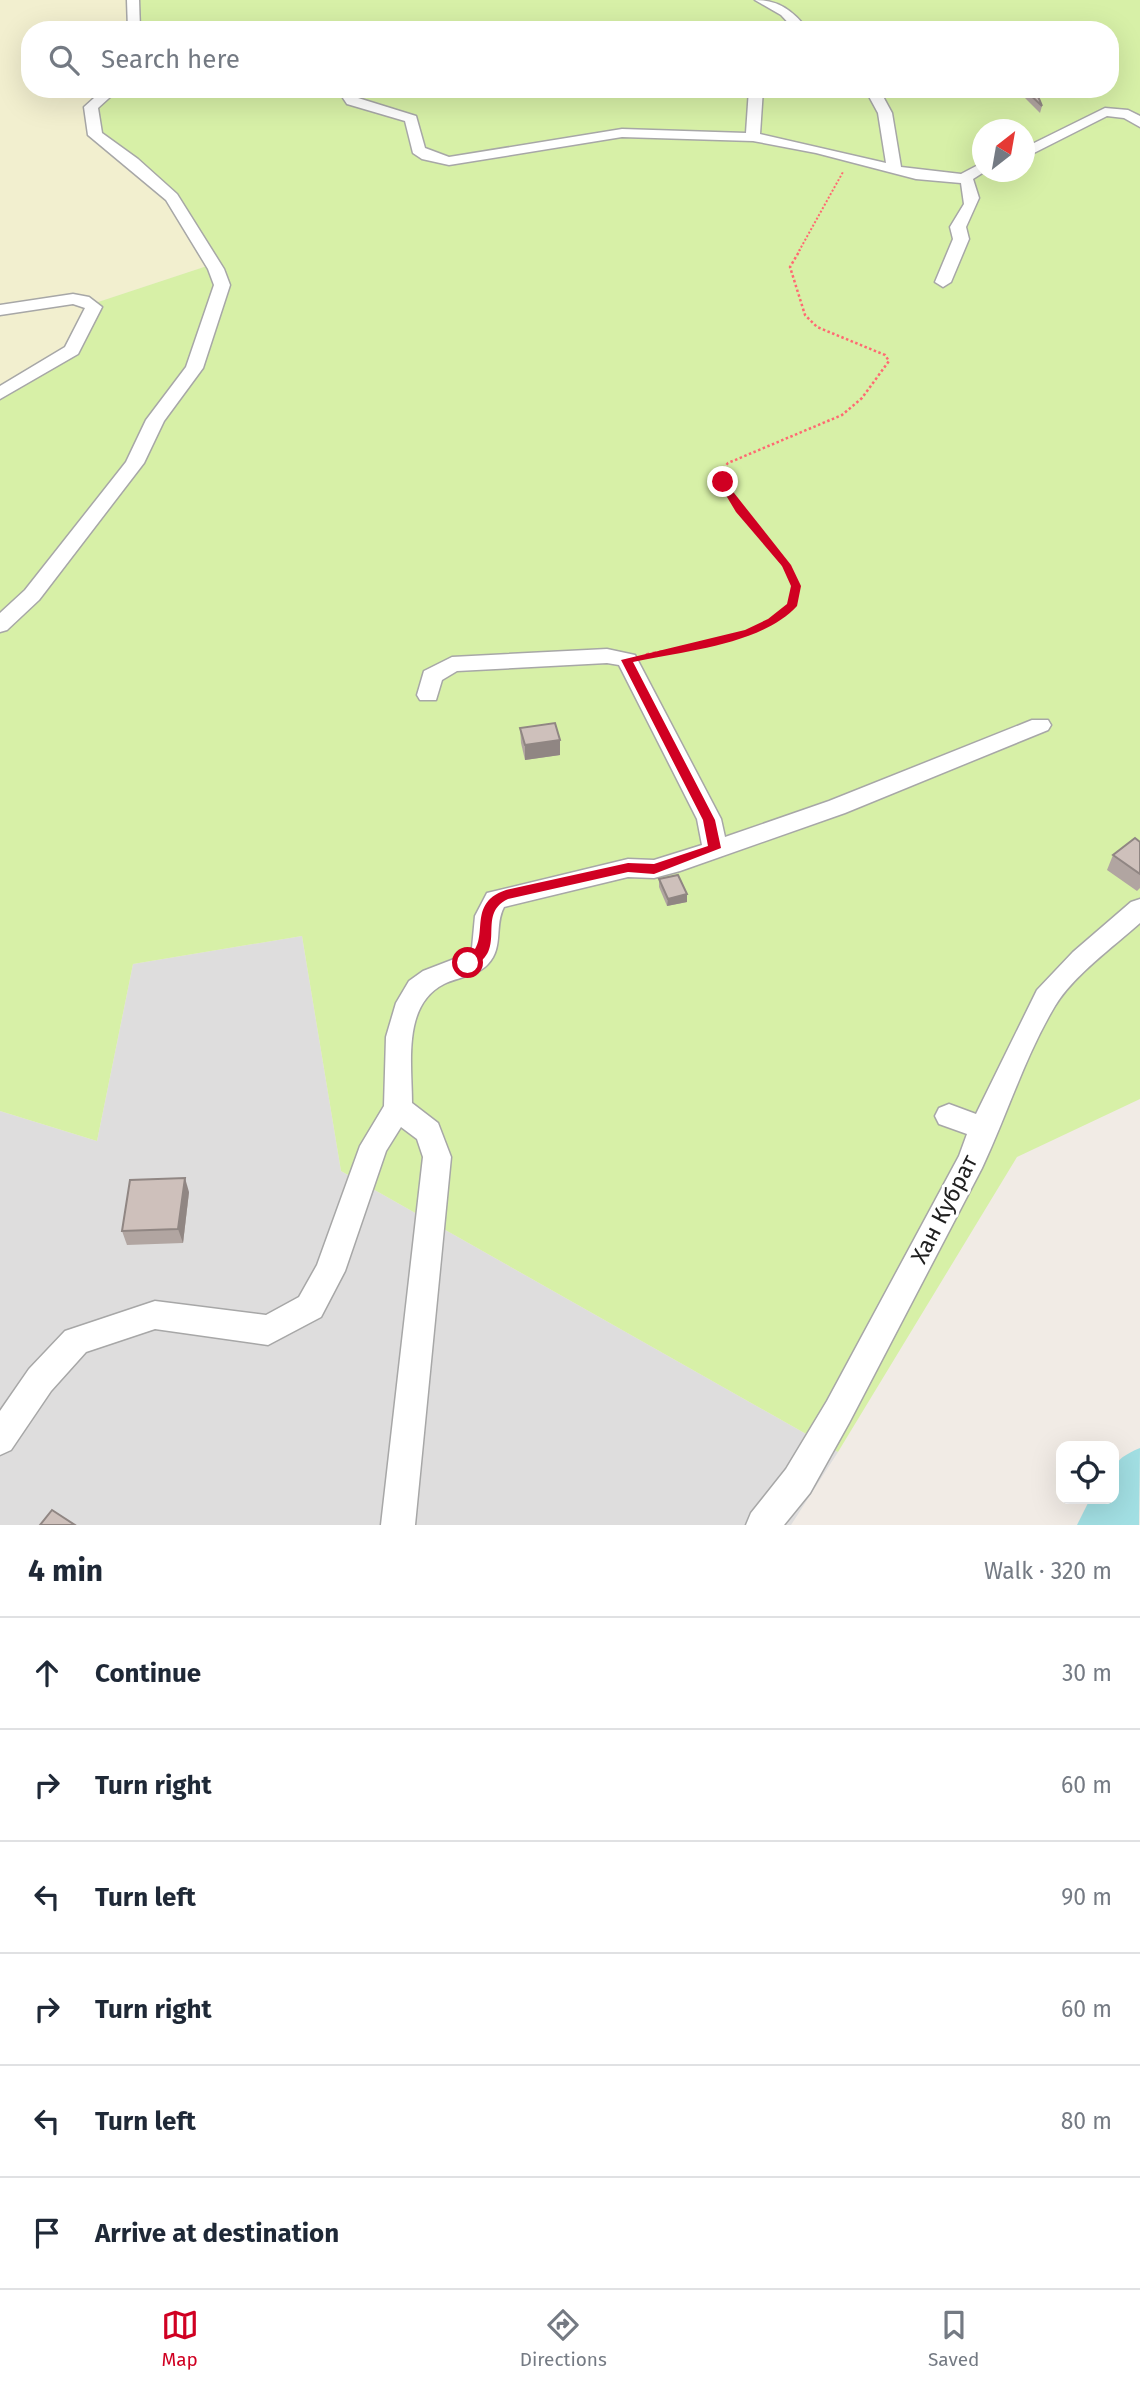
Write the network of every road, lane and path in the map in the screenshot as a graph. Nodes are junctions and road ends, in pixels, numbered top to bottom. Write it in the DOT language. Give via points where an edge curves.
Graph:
graph roads {
  1 [pos="133,0"];
  2 [pos="761,0"];
  3 [pos="134,21"];
  4 [pos="794,21"];
  5 [pos="102,98"];
  6 [pos="350,98"];
  7 [pos="755,98"];
  8 [pos="877,98"];
  9 [pos="1140,123"];
  10 [pos="753,137"];
  11 [pos="1035,150"];
  12 [pos="857,160"];
  13 [pos="894,169"];
  14 [pos="972,172"];
  15 [pos="966,179"];
  16 [pos="943,282"];
  17 [pos="0,310"];
  18 [pos="0,394"];
  19 [pos="0,625"];
  20 [pos="627,660"];
  21 [pos="428,695"];
  22 [pos="1040,725"];
  23 [pos="715,848"];
  24 [pos="1140,909"];
  25 [pos="398,1108"];
  26 [pos="949,1116"];
  27 [pos="984,1128"];
  28 [pos="0,1439"];
  29 [pos="398,1525"];
  30 [pos="763,1525"];
  1 -- 3 [label="street"];
  2 -- 4 [label="street"];
  5 -- 19 [label="street" via="91,107 94,135 172,197 222,285 194,368 155,420 135,463 27,601"];
  6 -- 10 [label="street" via="411,119 418,150 449,161 622,134"];
  7 -- 10 [label="street"];
  8 -- 13 [label="street" via="885,113"];
  9 -- 11 [label="street" via="1128,114 1105,112"];
  10 -- 12 [label="street"];
  12 -- 13 [label="street"];
  12 -- 20 [label="path" via="844,171 790,267 807,319 885,355 889,361 862,398 842,415 728,463 719,472 740,510 786,565 796,586 792,606 748,633"];
  13 -- 15 [label="street"];
  14 -- 15 [label="street"];
  15 -- 16 [label="street" via="973,191 972,206 958,227 961,239"];
  17 -- 18 [label="street" via="73,299 94,307 72,350"];
  20 -- 21 [label="street" via="607,656 452,664 432,676"];
  20 -- 23 [label="street" via="709,820"];
  22 -- 23 [label="street" via="836,807"];
  23 -- 25 [label="street" via="671,865 628,868 496,900 486,913 485,947 480,957 431,979 406,1004"];
  24 -- 27 [label="street, Хан Кубрат" via="1046,997"];
  25 -- 28 [label="street" via="374,1146 330,1270 310,1307 268,1330 155,1315 76,1341 40,1380"];
  25 -- 29 [label="street" via="428,1132 437,1157"];
  26 -- 27 [label="street"];
  27 -- 30 [label="street, Хан Кубрат" via="972,1159 838,1412 798,1481"];
}
